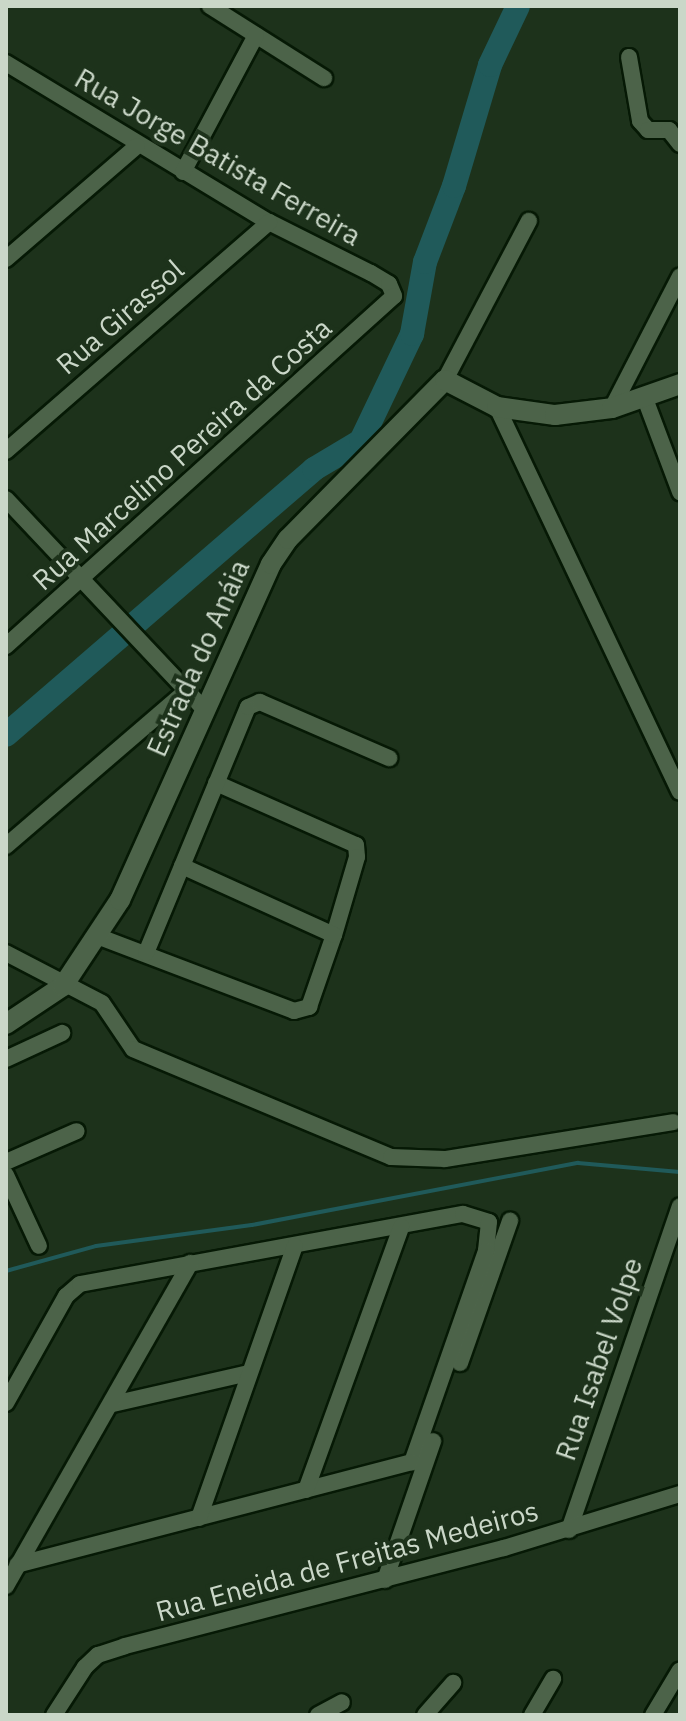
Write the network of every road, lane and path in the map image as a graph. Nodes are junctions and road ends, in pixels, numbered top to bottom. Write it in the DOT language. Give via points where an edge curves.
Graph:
graph roads {
  1 [pos="210,6"];
  2 [pos="256,35"];
  3 [pos="629,57"];
  4 [pos="7,65"];
  5 [pos="324,78"];
  6 [pos="680,144"];
  7 [pos="137,146"];
  8 [pos="183,172"];
  9 [pos="529,221"];
  10 [pos="269,222"];
  11 [pos="6,259"];
  12 [pos="680,276"];
  13 [pos="393,302"];
  14 [pos="445,380"];
  15 [pos="680,384"];
  16 [pos="644,396"];
  17 [pos="497,407"];
  18 [pos="612,408"];
  19 [pos="6,451"];
  20 [pos="680,492"];
  21 [pos="6,499"];
  22 [pos="78,580"];
  23 [pos="6,646"];
  24 [pos="185,692"];
  25 [pos="204,709"];
  26 [pos="389,758"];
  27 [pos="216,783"];
  28 [pos="680,792"];
  29 [pos="6,846"];
  30 [pos="182,866"];
  31 [pos="334,935"];
  32 [pos="97,936"];
  33 [pos="6,953"];
  34 [pos="146,953"];
  35 [pos="63,986"];
  36 [pos="6,1024"];
  37 [pos="62,1033"];
  38 [pos="6,1059"];
  39 [pos="673,1122"];
  40 [pos="77,1131"];
  41 [pos="6,1162"];
  42 [pos="6,1175"];
  43 [pos="680,1206"];
  44 [pos="510,1221"];
  45 [pos="401,1227"];
  46 [pos="39,1246"];
  47 [pos="295,1246"];
  48 [pos="190,1263"];
  49 [pos="248,1373"];
  50 [pos="6,1403"];
  51 [pos="113,1404"];
  52 [pos="306,1490"];
  53 [pos="680,1494"];
  54 [pos="199,1518"];
  55 [pos="569,1530"];
  56 [pos="17,1565"];
  57 [pos="385,1580"];
  58 [pos="6,1586"];
  59 [pos="680,1670"];
  60 [pos="553,1679"];
  61 [pos="453,1683"];
  62 [pos="342,1702"];
  63 [pos="54,1715"];
  64 [pos="318,1715"];
  65 [pos="425,1715"];
  66 [pos="532,1715"];
  67 [pos="653,1715"];
  1 -- 2 [label="street"];
  2 -- 5 [label="street"];
  2 -- 8 [label="street"];
  3 -- 6 [label="street" via="640,121 648,130 669,130"];
  4 -- 7 [label="street, Rua Jorge Batista Ferreira"];
  7 -- 8 [label="street, Rua Jorge Batista Ferreira"];
  7 -- 11 [label="street"];
  8 -- 10 [label="street, Rua Jorge Batista Ferreira"];
  9 -- 14 [label="street"];
  10 -- 13 [label="street, Rua Jorge Batista Ferreira" via="389,284"];
  10 -- 19 [label="street, Rua Girassol"];
  12 -- 18 [label="street"];
  13 -- 22 [label="street, Rua Marcelino Pereira da Costa"];
  14 -- 17 [label="street"];
  14 -- 25 [label="street, Estrada do Anáia" via="288,539 255,591"];
  15 -- 16 [label="street"];
  16 -- 18 [label="street"];
  16 -- 20 [label="street"];
  17 -- 18 [label="street" via="555,415"];
  17 -- 28 [label="street"];
  21 -- 22 [label="street"];
  22 -- 23 [label="street, Rua Marcelino Pereira da Costa"];
  22 -- 24 [label="street"];
  24 -- 25 [label="street"];
  24 -- 29 [label="street"];
  25 -- 32 [label="street, Estrada do Anáia" via="143,855"];
  26 -- 27 [label="street" via="254,703"];
  27 -- 30 [label="street"];
  27 -- 31 [label="street" via="356,845"];
  30 -- 31 [label="street"];
  30 -- 34 [label="street"];
  31 -- 34 [label="street" via="302,1011"];
  32 -- 34 [label="street"];
  32 -- 35 [label="street, Estrada do Anáia"];
  33 -- 35 [label="street"];
  35 -- 36 [label="street, Estrada do Anáia"];
  35 -- 39 [label="street" via="102,1003 133,1049 391,1157 445,1159"];
  37 -- 38 [label="street"];
  40 -- 41 [label="street"];
  42 -- 46 [label="street"];
  43 -- 55 [label="street, Rua Isabel Volpe"];
  44 -- 57 [label="street"];
  45 -- 47 [label="street"];
  45 -- 52 [label="street"];
  45 -- 52 [label="street" via="463,1214 480,1217 490,1228 425,1436 417,1455 404,1467"];
  47 -- 48 [label="street"];
  47 -- 49 [label="street"];
  48 -- 50 [label="street" via="74,1288"];
  48 -- 51 [label="street"];
  49 -- 51 [label="street"];
  49 -- 54 [label="street"];
  51 -- 56 [label="street"];
  52 -- 54 [label="street"];
  53 -- 55 [label="street, Rua Eneida de Freitas Medeiros"];
  54 -- 56 [label="street"];
  55 -- 57 [label="street, Rua Eneida de Freitas Medeiros"];
  56 -- 58 [label="street"];
  57 -- 63 [label="street, Rua Eneida de Freitas Medeiros" via="98,1655"];
  59 -- 67 [label="street"];
  60 -- 66 [label="street"];
  61 -- 65 [label="street"];
  62 -- 64 [label="street"];
}
